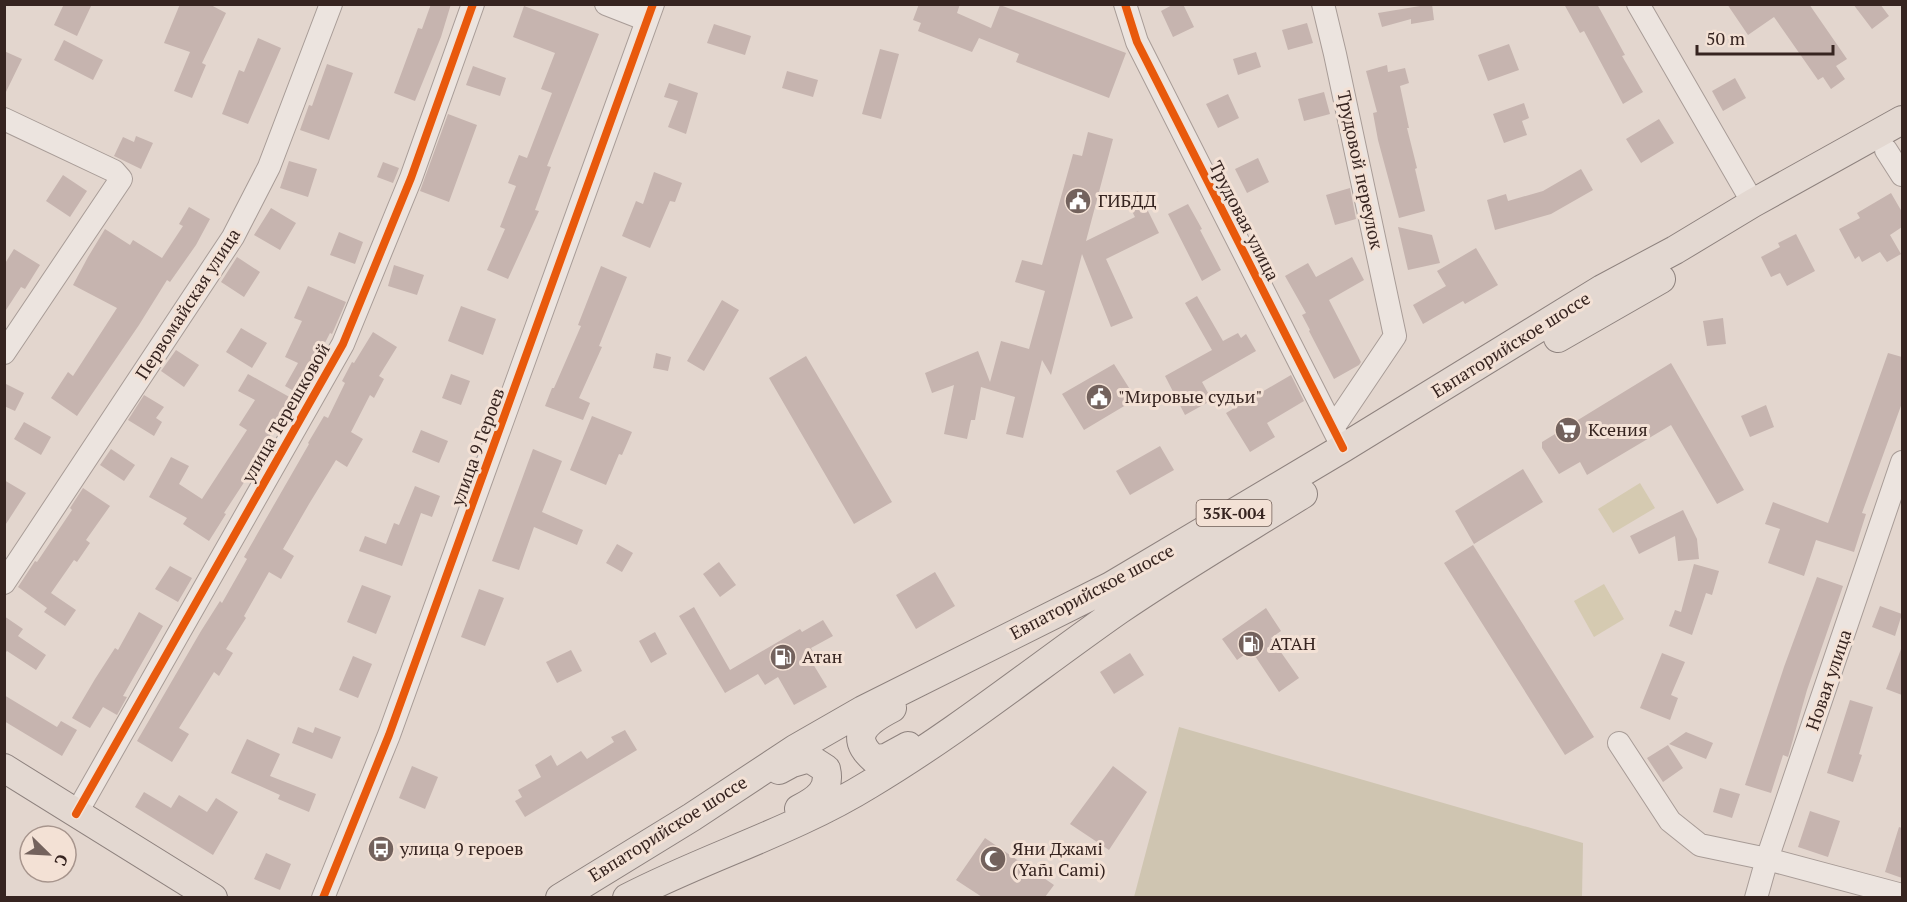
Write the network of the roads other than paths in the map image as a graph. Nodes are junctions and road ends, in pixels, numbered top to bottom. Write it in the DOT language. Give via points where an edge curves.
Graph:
graph roads {
  1 [pos="331,4"];
  2 [pos="474,4"];
  3 [pos="606,4"];
  4 [pos="1125,4"];
  5 [pos="1323,4"];
  6 [pos="1638,4"];
  7 [pos="650,12"];
  8 [pos="4,119"];
  9 [pos="1902,120"];
  10 [pos="1894,145"];
  11 [pos="1902,175"];
  12 [pos="1753,203"];
  13 [pos="4,353"];
  14 [pos="1338,438"];
  15 [pos="1902,462"];
  16 [pos="4,583"];
  17 [pos="913,685"];
  18 [pos="988,704"];
  19 [pos="1619,743"];
  20 [pos="4,768"];
  21 [pos="702,810"];
  22 [pos="76,814"];
  23 [pos="715,858"];
  24 [pos="1767,859"];
  25 [pos="647,890"];
  26 [pos="1902,895"];
  27 [pos="213,897"];
  28 [pos="323,897"];
  29 [pos="560,897"];
  30 [pos="627,897"];
  31 [pos="1756,897"];
  1 -- 16 [label="street, Первомайская улица" via="269,167 233,237"];
  2 -- 22 [label="street, улица Терешковой" via="411,178 343,344"];
  3 -- 7 [label="street"];
  4 -- 14 [label="street, Трудовая улица" via="1137,42"];
  5 -- 14 [label="street, Трудовой переулок" via="1395,336"];
  6 -- 12 [label="street"];
  7 -- 28 [label="street, улица 9 Героев" via="390,735"];
  8 -- 13 [label="street" via="114,171 121,179"];
  9 -- 12 [label="main road, Евпаторийское шоссе / 35К-004"];
  10 -- 11 [label="street"];
  10 -- 18 [label="main road, Евпаторийское шоссе / 35К-004" via="1488,379 1122,609"];
  12 -- 14 [label="main road, Евпаторийское шоссе / 35К-004"];
  14 -- 17 [label="main road, Евпаторийское шоссе / 35К-004" via="1111,586"];
  15 -- 24 [label="street, Новая улица"];
  17 -- 18 [label="main road" via="906,698 864,727 861,739 874,759 886,758 967,709"];
  17 -- 21 [label="main road, Евпаторийское шоссе / 35К-004" via="795,749"];
  18 -- 23 [label="main road, Евпаторийское шоссе / 35К-004" via="868,786"];
  19 -- 24 [label="street" via="1670,821 1700,846"];
  20 -- 22 [label="main road"];
  21 -- 23 [label="main road" via="727,804 792,763 809,758 826,769 828,779 821,794 789,815 743,836"];
  21 -- 29 [label="main road, Евпаторийское шоссе / 35К-004"];
  22 -- 27 [label="main road"];
  23 -- 25 [label="main road, Евпаторийское шоссе / 35К-004"];
  24 -- 26 [label="street"];
  24 -- 31 [label="street, Новая улица"];
  25 -- 30 [label="main road, Евпаторийское шоссе / 35К-004"];
}
